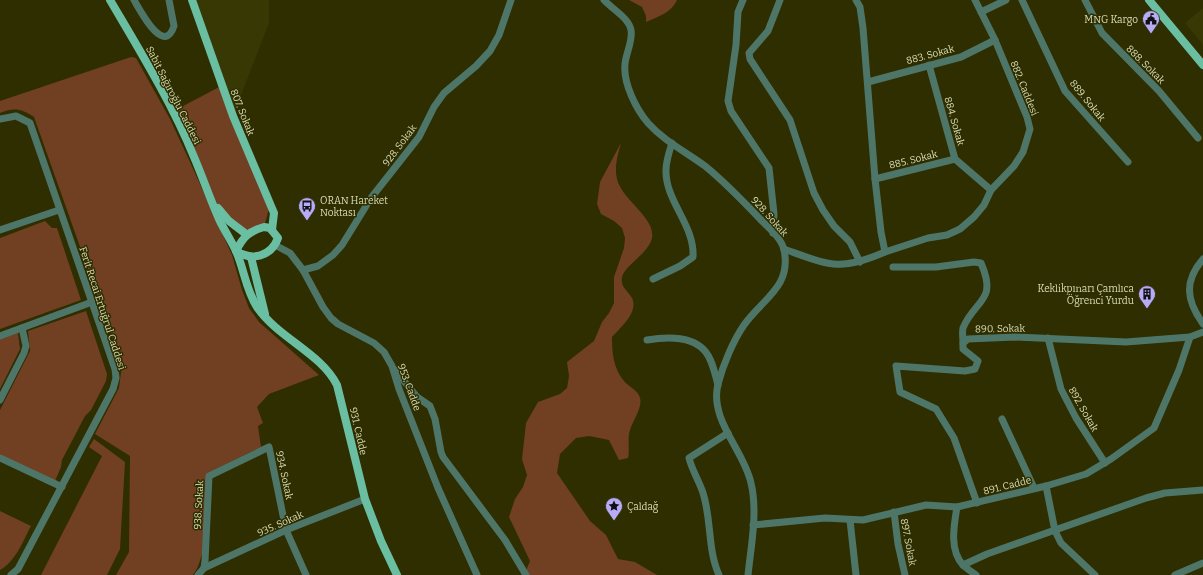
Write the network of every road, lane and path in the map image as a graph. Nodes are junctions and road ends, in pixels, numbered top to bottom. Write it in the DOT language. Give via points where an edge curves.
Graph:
graph roads {
  1 [pos="110,0"];
  2 [pos="134,0"];
  3 [pos="169,0"];
  4 [pos="192,0"];
  5 [pos="511,0"];
  6 [pos="604,0"];
  7 [pos="743,0"];
  8 [pos="780,0"];
  9 [pos="856,0"];
  10 [pos="975,0"];
  11 [pos="1006,0"];
  12 [pos="1022,0"];
  13 [pos="1085,0"];
  14 [pos="1149,0"];
  15 [pos="981,12"];
  16 [pos="995,40"];
  17 [pos="736,52"];
  18 [pos="749,53"];
  19 [pos="929,65"];
  20 [pos="1203,65"];
  21 [pos="868,82"];
  22 [pos="0,120"];
  23 [pos="1198,138"];
  24 [pos="672,143"];
  25 [pos="955,159"];
  26 [pos="1128,162"];
  27 [pos="875,179"];
  28 [pos="991,190"];
  29 [pos="213,203"];
  30 [pos="59,210"];
  31 [pos="0,230"];
  32 [pos="272,230"];
  33 [pos="773,233"];
  34 [pos="246,234"];
  35 [pos="275,245"];
  36 [pos="784,249"];
  37 [pos="236,251"];
  38 [pos="885,252"];
  39 [pos="251,257"];
  40 [pos="1203,259"];
  41 [pos="860,262"];
  42 [pos="893,267"];
  43 [pos="303,270"];
  44 [pos="653,279"];
  45 [pos="92,302"];
  46 [pos="266,317"];
  47 [pos="1203,324"];
  48 [pos="22,328"];
  49 [pos="1203,332"];
  50 [pos="0,336"];
  51 [pos="1190,337"];
  52 [pos="1048,338"];
  53 [pos="647,340"];
  54 [pos="963,343"];
  55 [pos="392,366"];
  56 [pos="718,384"];
  57 [pos="0,400"];
  58 [pos="1002,419"];
  59 [pos="728,433"];
  60 [pos="269,447"];
  61 [pos="0,458"];
  62 [pos="1105,463"];
  63 [pos="1046,486"];
  64 [pos="62,487"];
  65 [pos="1034,488"];
  66 [pos="1203,490"];
  67 [pos="365,499"];
  68 [pos="977,503"];
  69 [pos="956,507"];
  70 [pos="894,512"];
  71 [pos="850,520"];
  72 [pos="753,525"];
  73 [pos="286,530"];
  74 [pos="1055,531"];
  75 [pos="1203,563"];
  76 [pos="963,565"];
  77 [pos="204,568"];
  78 [pos="11,575"];
  79 [pos="198,575"];
  80 [pos="306,575"];
  81 [pos="397,575"];
  82 [pos="477,575"];
  83 [pos="526,575"];
  84 [pos="719,575"];
  85 [pos="748,575"];
  86 [pos="856,575"];
  87 [pos="906,575"];
  88 [pos="976,575"];
  89 [pos="1094,575"];
  90 [pos="1175,575"];
  1 -- 29 [label="main road, Sabit Sağıroğlu Caddesi" via="180,126"];
  2 -- 3 [label="street" via="155,33 162,36 170,34 174,26"];
  4 -- 32 [label="main road, 807. Sokak" via="233,116 274,213"];
  5 -- 43 [label="street, 928. Sokak" via="499,36 490,51 444,93 419,137 371,198 342,245 318,266"];
  6 -- 24 [label="street, 928. Sokak" via="628,22 631,30 625,76 637,107 658,134"];
  7 -- 17 [label="street" via="738,12"];
  8 -- 18 [label="street" via="768,31"];
  9 -- 21 [label="street" via="860,7"];
  10 -- 15 [label="street, 882. Caddesi"];
  11 -- 15 [label="street"];
  12 -- 26 [label="street, 889. Sokak" via="1065,91"];
  13 -- 23 [label="street, 888. Sokak" via="1102,34 1159,91"];
  14 -- 20 [label="main road"];
  15 -- 16 [label="street, 882. Caddesi"];
  16 -- 19 [label="street, 883. Sokak" via="961,57"];
  16 -- 28 [label="street, 882. Caddesi" via="1030,129 1023,152 1014,166"];
  17 -- 18 [label="street"];
  17 -- 33 [label="street" via="728,101 731,111 769,168 774,214"];
  18 -- 41 [label="street" via="754,66 790,120 814,193 823,210 850,242"];
  19 -- 21 [label="street, 883. Sokak"];
  19 -- 25 [label="street, 884. Sokak"];
  21 -- 27 [label="street"];
  22 -- 30 [label="street, Ferit Recai Ertuğrul Caddesi" via="16,116 30,123"];
  24 -- 33 [label="street, 928. Sokak" via="729,187"];
  24 -- 44 [label="street" via="666,161 668,186 692,240 693,256 680,266"];
  25 -- 27 [label="street, 885. Sokak"];
  25 -- 28 [label="street, 884. Sokak"];
  27 -- 38 [label="street"];
  28 -- 38 [label="street, 882. Caddesi" via="984,205 960,229"];
  29 -- 34 [label="main road, Sabit Sağıroğlu Caddesi" via="229,221"];
  29 -- 37 [label="main road, Sabit Sağıroğlu Caddesi"];
  30 -- 31 [label="street"];
  30 -- 45 [label="street, Ferit Recai Ertuğrul Caddesi"];
  32 -- 34 [label="main road" via="264,227"];
  32 -- 35 [label="main road" via="278,238"];
  33 -- 36 [label="street, 928. Sokak"];
  34 -- 37 [label="main road"];
  35 -- 39 [label="main road" via="264,255"];
  35 -- 43 [label="street, 953. Cadde" via="290,253"];
  36 -- 41 [label="street, 882. Caddesi" via="828,264"];
  36 -- 56 [label="street, 928. Sokak" via="785,270 780,283 744,325"];
  37 -- 39 [label="main road"];
  37 -- 46 [label="main road, 931. Cadde" via="246,284 257,307"];
  38 -- 41 [label="street, 882. Caddesi"];
  39 -- 46 [label="main road, 931. Cadde"];
  40 -- 47 [label="street" via="1189,282 1193,307"];
  42 -- 54 [label="street" via="981,263 988,289 963,329"];
  43 -- 55 [label="street, 953. Cadde" via="331,318 374,343 384,352"];
  45 -- 48 [label="street"];
  45 -- 64 [label="street, Ferit Recai Ertuğrul Caddesi" via="116,378 113,389"];
  46 -- 67 [label="main road, 931. Cadde" via="275,328 332,376 343,405"];
  48 -- 50 [label="street"];
  48 -- 57 [label="street" via="26,346 24,353"];
  49 -- 51 [label="street, 890. Sokak"];
  51 -- 52 [label="street, 890. Sokak" via="1126,342"];
  51 -- 62 [label="street, 891. Cadde" via="1154,428"];
  52 -- 54 [label="street, 890. Sokak" via="1015,336 968,339"];
  52 -- 62 [label="street, 892. Sokak" via="1061,389"];
  53 -- 56 [label="street" via="669,338 687,340 695,344 704,350"];
  54 -- 68 [label="street, 890. Sokak" via="963,348 978,361 975,369 965,371 896,366 900,392 936,409 954,438"];
  55 -- 82 [label="street, 953. Cadde" via="438,488"];
  55 -- 83 [label="street" via="417,397 430,406 443,456"];
  56 -- 59 [label="street, 928. Sokak" via="719,414"];
  58 -- 65 [label="street"];
  59 -- 72 [label="street, 928. Sokak" via="740,452 752,483"];
  59 -- 84 [label="street" via="689,458 702,490 710,526 714,563"];
  60 -- 73 [label="street, 934. Sokak"];
  60 -- 77 [label="street, 938. Sokak" via="209,476"];
  61 -- 64 [label="street"];
  62 -- 63 [label="street, 891. Cadde" via="1086,474"];
  63 -- 65 [label="street, 891. Cadde"];
  63 -- 74 [label="street"];
  64 -- 78 [label="street, Ferit Recai Ertuğrul Caddesi" via="18,569"];
  65 -- 68 [label="street, 891. Cadde"];
  66 -- 74 [label="street" via="1165,493 1146,498"];
  67 -- 73 [label="street, 935. Sokak"];
  67 -- 81 [label="main road, 931. Cadde"];
  68 -- 69 [label="street, 891. Cadde"];
  69 -- 70 [label="street, 891. Cadde" via="926,505"];
  69 -- 76 [label="street" via="953,530 955,547"];
  70 -- 71 [label="street, 891. Cadde" via="863,520"];
  70 -- 87 [label="street, 897. Sokak" via="898,544"];
  71 -- 72 [label="street, 891. Cadde" via="825,518"];
  71 -- 86 [label="street"];
  72 -- 85 [label="street, 928. Sokak"];
  73 -- 77 [label="street, 935. Sokak"];
  73 -- 80 [label="street, 934. Sokak"];
  74 -- 76 [label="street"];
  74 -- 89 [label="street" via="1061,543"];
  75 -- 90 [label="street"];
  76 -- 88 [label="street"];
  77 -- 79 [label="street"];
}
